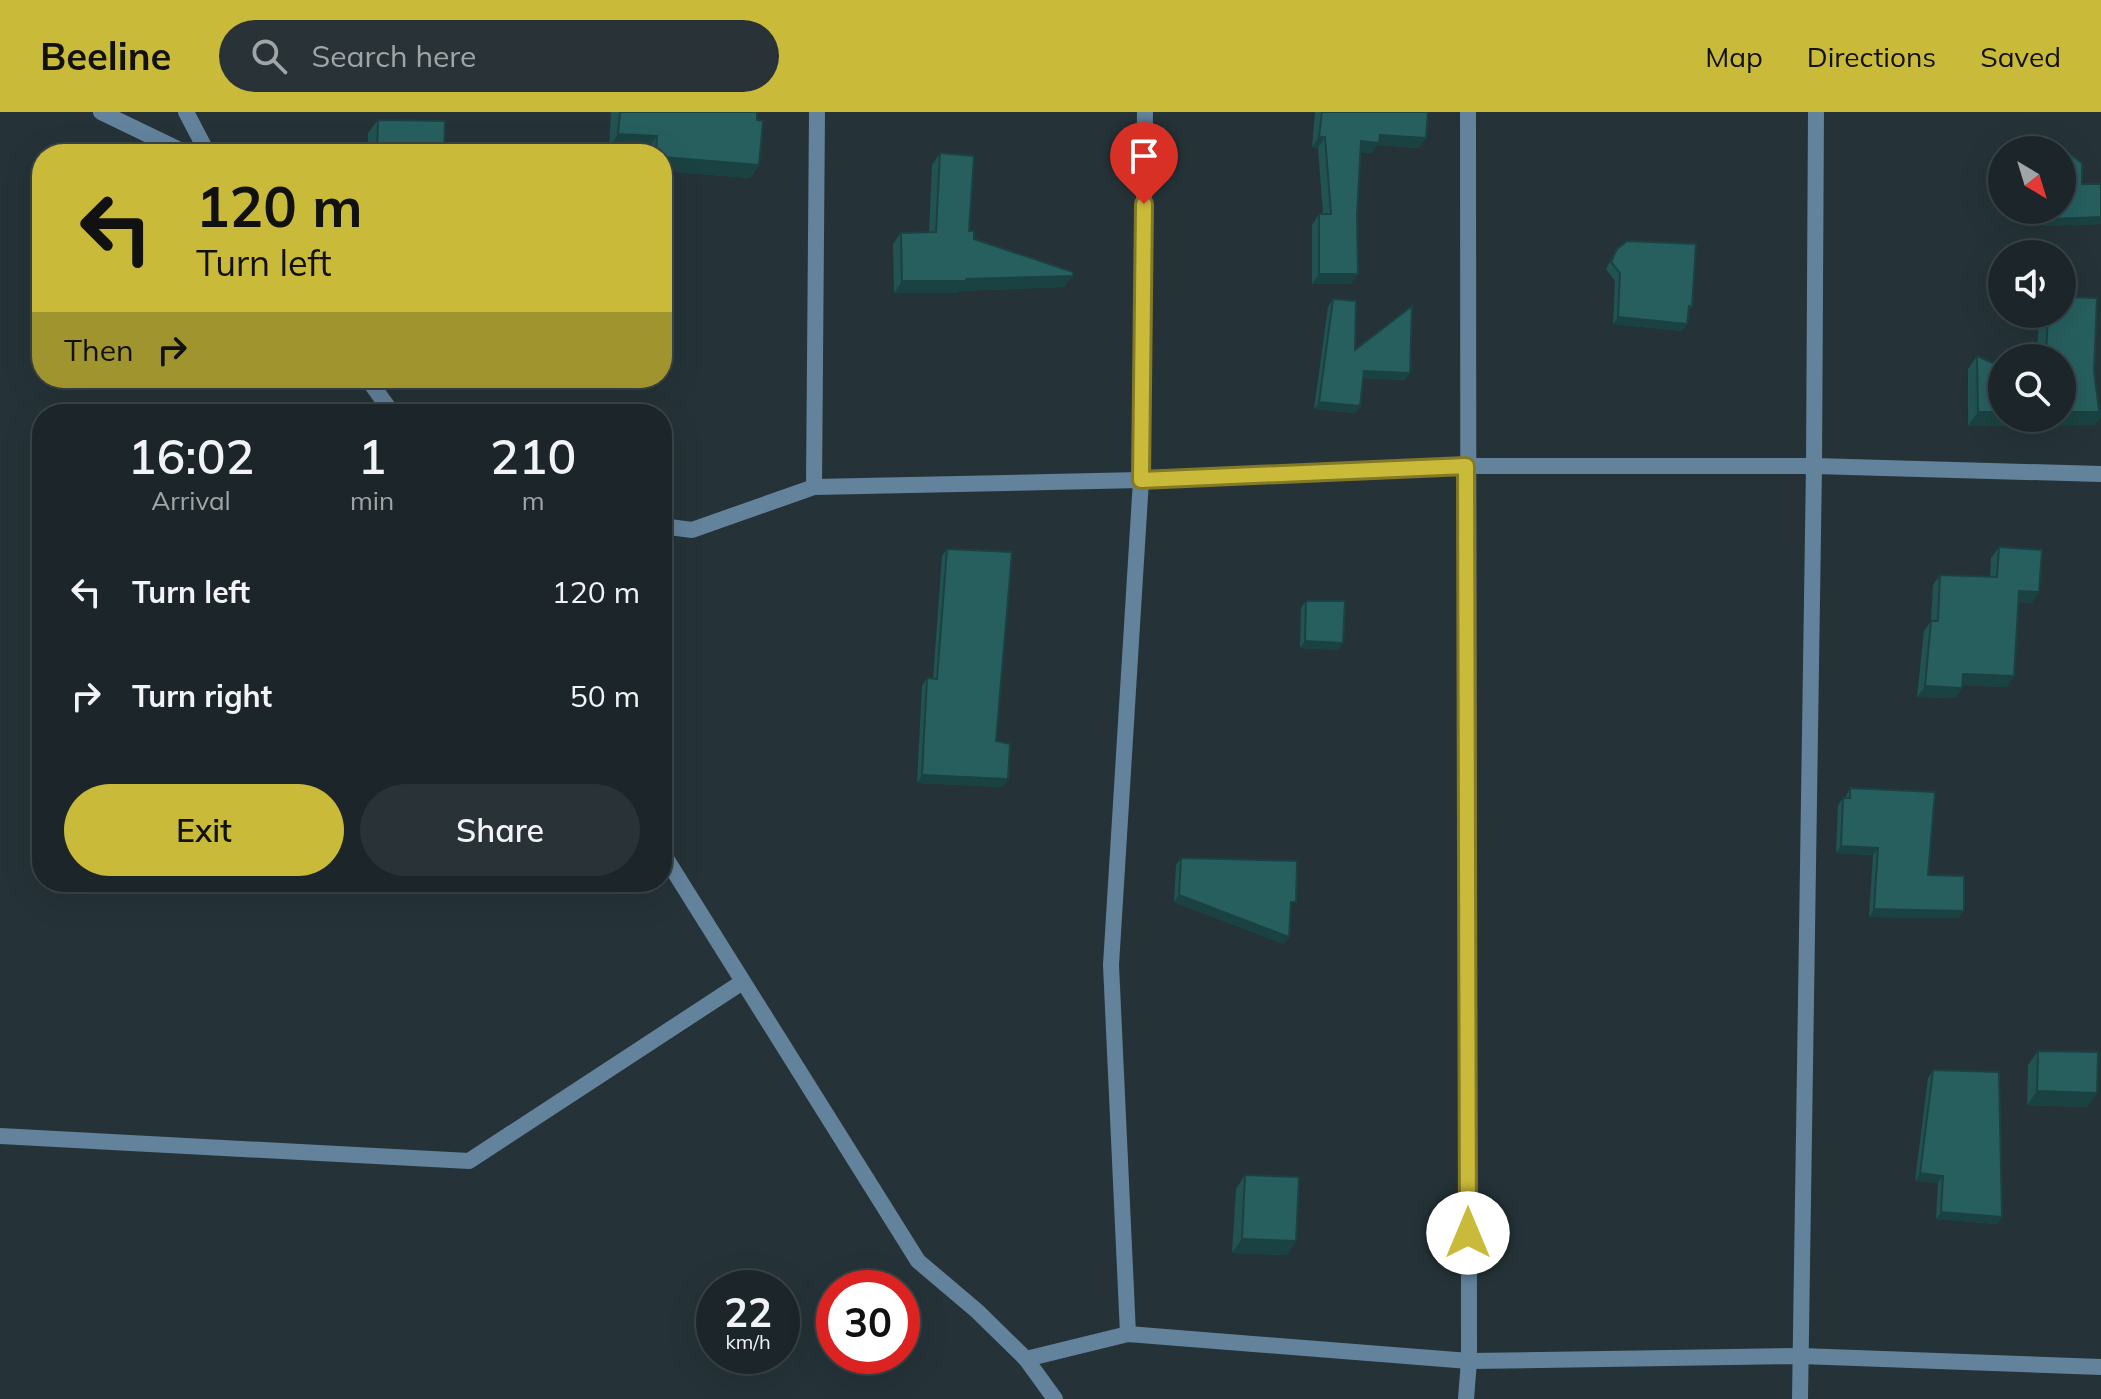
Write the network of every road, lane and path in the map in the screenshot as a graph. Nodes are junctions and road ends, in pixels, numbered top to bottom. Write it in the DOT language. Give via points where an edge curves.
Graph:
graph roads {
  1 [pos="101,112"];
  2 [pos="186,112"];
  3 [pos="817,112"];
  4 [pos="1145,112"];
  5 [pos="1468,112"];
  6 [pos="1816,112"];
  7 [pos="167,144"];
  8 [pos="203,144"];
  9 [pos="1466,466"];
  10 [pos="1814,466"];
  11 [pos="2101,474"];
  12 [pos="1141,480"];
  13 [pos="814,487"];
  14 [pos="672,527"];
  15 [pos="672,869"];
  16 [pos="741,983"];
  17 [pos="0,1136"];
  18 [pos="1128,1334"];
  19 [pos="1801,1356"];
  20 [pos="1026,1359"];
  21 [pos="1469,1361"];
  22 [pos="2101,1367"];
  23 [pos="1055,1399"];
  24 [pos="1466,1399"];
  25 [pos="1800,1399"];
  1 -- 7 [label="street"];
  2 -- 8 [label="street"];
  3 -- 13 [label="street"];
  4 -- 12 [label="street"];
  5 -- 9 [label="street"];
  6 -- 10 [label="street"];
  9 -- 10 [label="street"];
  9 -- 12 [label="street"];
  9 -- 21 [label="street"];
  10 -- 11 [label="street"];
  10 -- 19 [label="street"];
  12 -- 13 [label="street"];
  12 -- 18 [label="street" via="1111,965"];
  13 -- 14 [label="street" via="692,530"];
  15 -- 16 [label="street"];
  16 -- 17 [label="street" via="469,1161"];
  16 -- 20 [label="street" via="918,1261"];
  18 -- 20 [label="street"];
  18 -- 21 [label="street"];
  19 -- 21 [label="street"];
  19 -- 22 [label="street"];
  19 -- 25 [label="street"];
  20 -- 23 [label="street"];
  21 -- 24 [label="street"];
}
